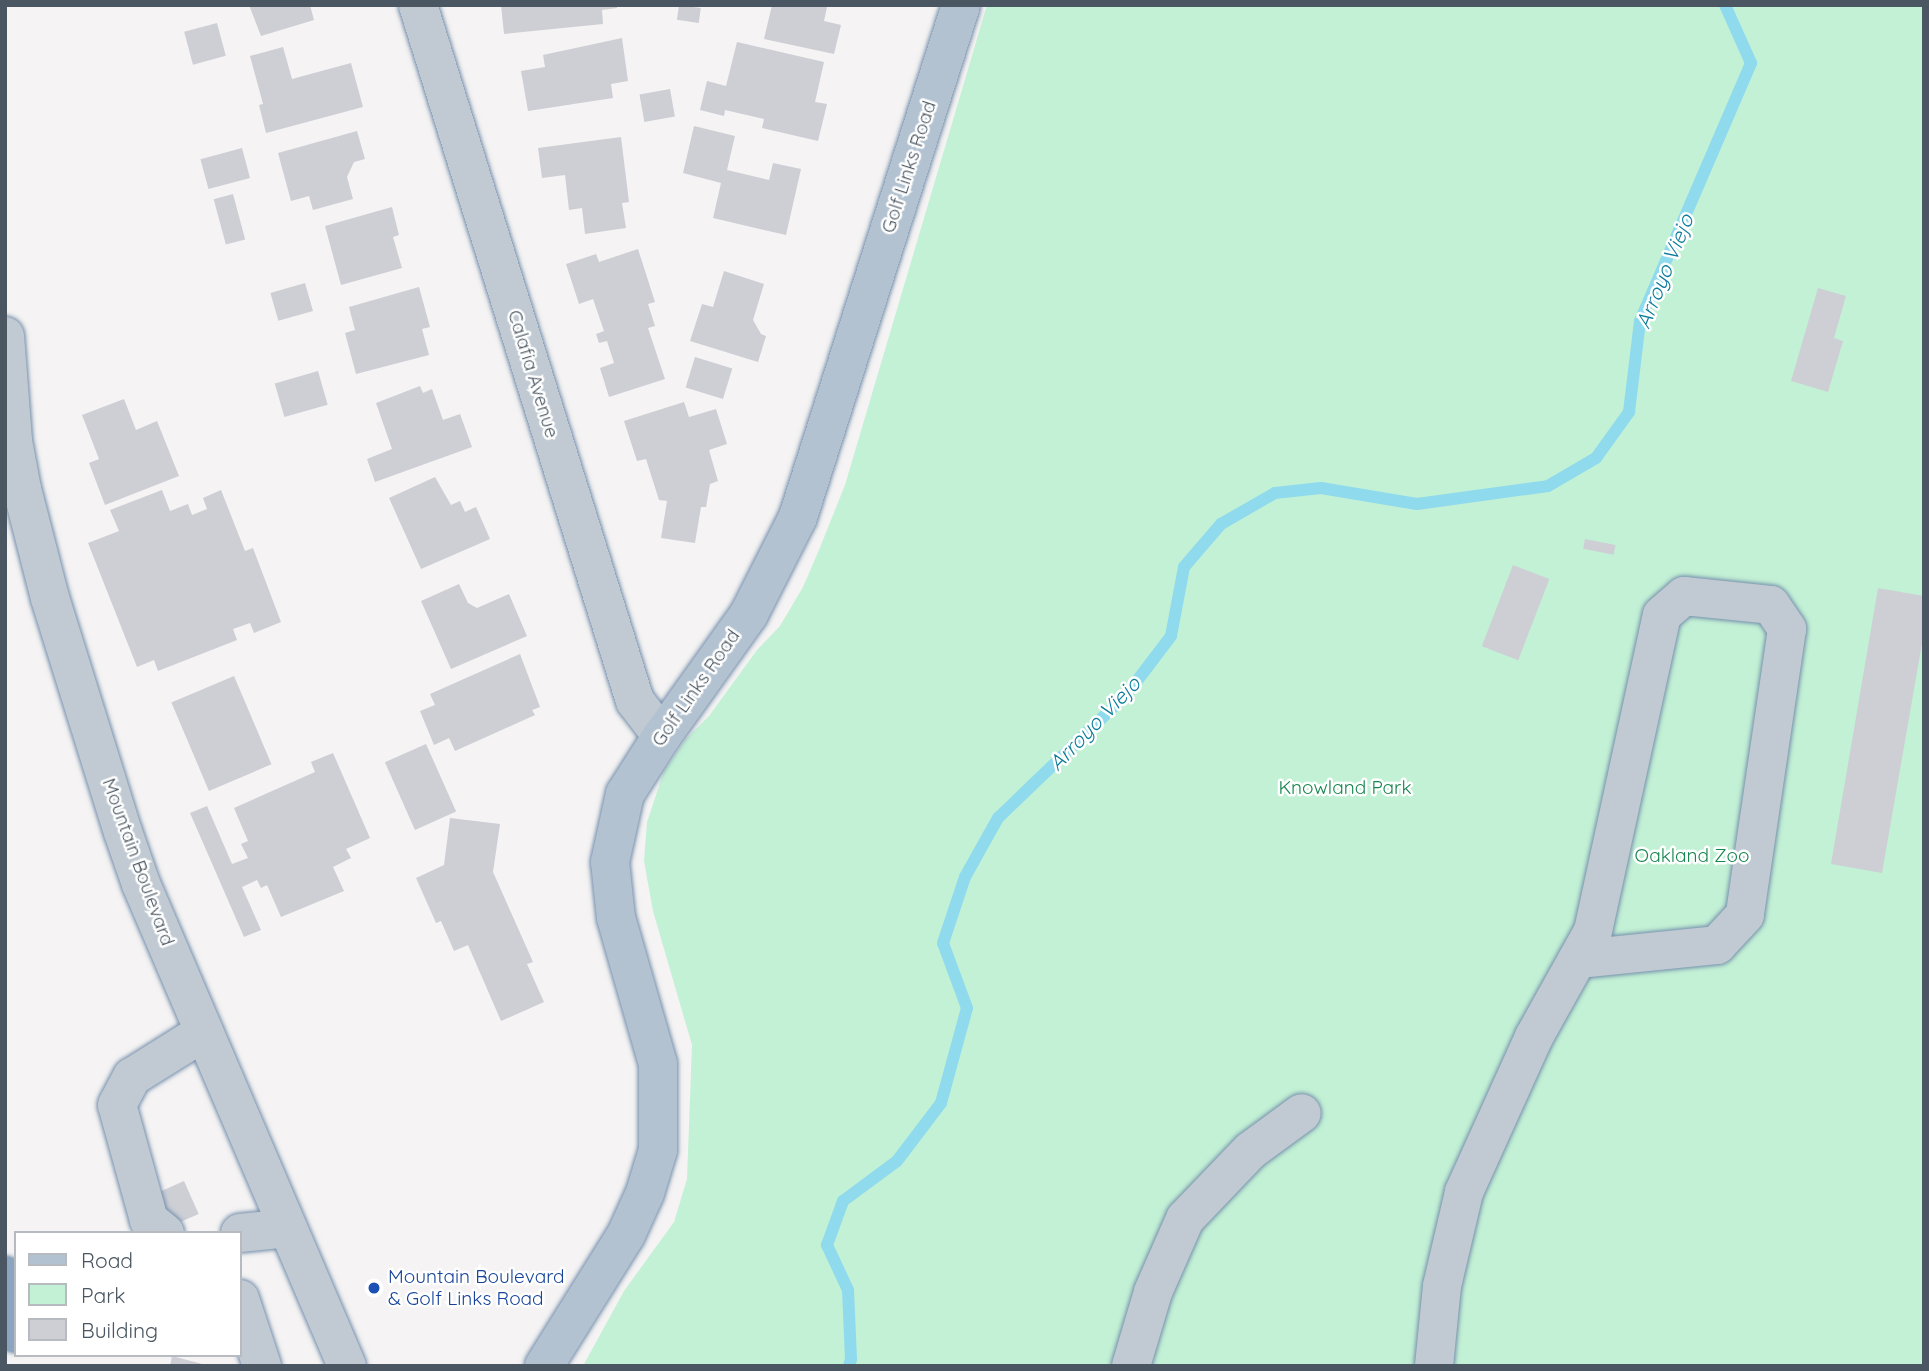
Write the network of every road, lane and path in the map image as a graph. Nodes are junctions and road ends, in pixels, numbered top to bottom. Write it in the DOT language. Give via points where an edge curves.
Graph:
graph roads {
  1 [pos="418,5"];
  2 [pos="961,5"];
  3 [pos="5,336"];
  4 [pos="662,736"];
  5 [pos="1578,959"];
  6 [pos="204,1032"];
  7 [pos="1302,1113"];
  8 [pos="288,1228"];
  9 [pos="163,1231"];
  10 [pos="242,1233"];
  11 [pos="5,1276"];
  12 [pos="242,1305"];
  13 [pos="14,1323"];
  14 [pos="262,1366"];
  15 [pos="347,1366"];
  16 [pos="544,1366"];
  17 [pos="1131,1366"];
  18 [pos="1434,1366"];
  1 -- 4 [label="street, Calafia Avenue" via="635,701"];
  2 -- 4 [label="main road, Golf Links Road" via="798,517 749,614"];
  3 -- 6 [label="street, Mountain Boulevard" via="13,441 50,598 123,832"];
  4 -- 16 [label="main road, Golf Links Road" via="625,794 610,862 616,918 658,1063 658,1150 626,1235"];
  5 -- 5 [label="street" via="1717,945 1745,915 1787,629 1771,605 1684,596 1662,615 1593,930"];
  5 -- 18 [label="street" via="1534,1037 1464,1192 1442,1286"];
  6 -- 8 [label="street, Mountain Boulevard"];
  6 -- 9 [label="street" via="132,1077 117,1105 149,1220"];
  7 -- 17 [label="street" via="1250,1151 1185,1219 1153,1292"];
  8 -- 10 [label="street"];
  8 -- 15 [label="street, Mountain Boulevard"];
  11 -- 13 [label="highway"];
  12 -- 14 [label="street"];
}
